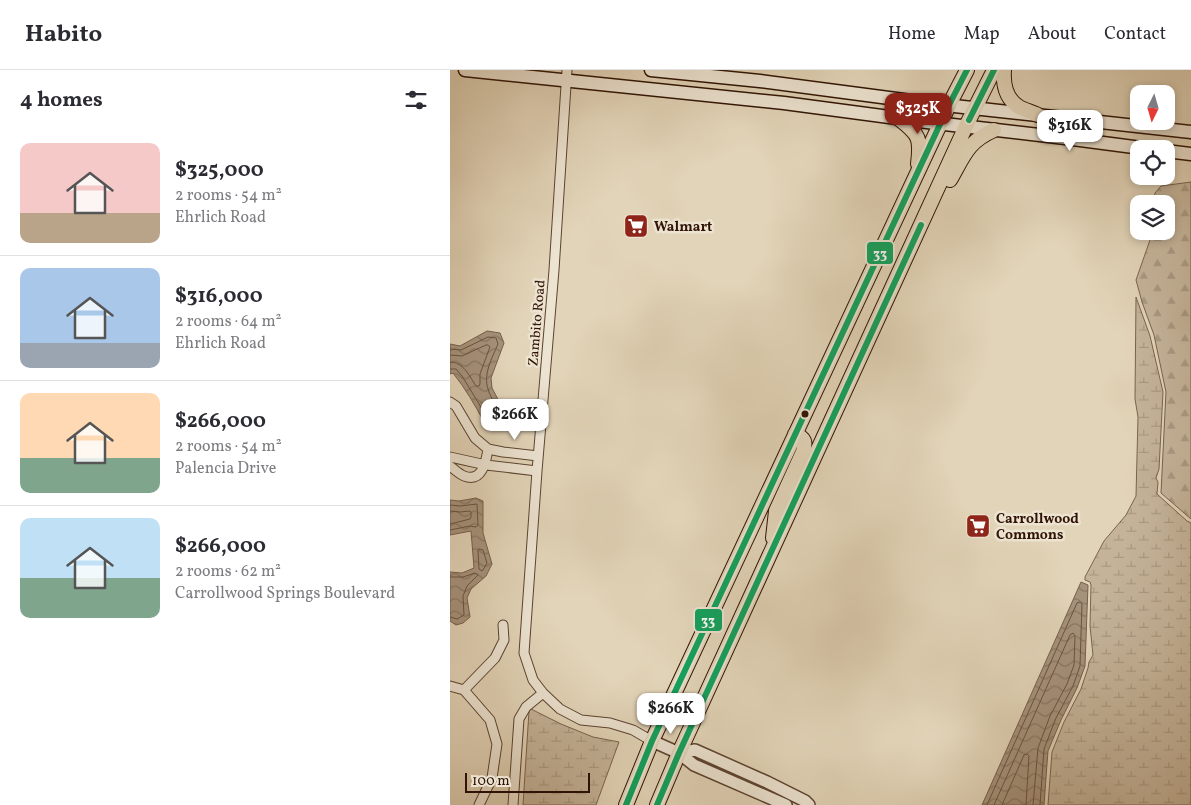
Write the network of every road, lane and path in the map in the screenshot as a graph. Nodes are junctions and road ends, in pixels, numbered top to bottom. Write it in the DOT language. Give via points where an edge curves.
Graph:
graph roads {
  1 [pos="465,70"];
  2 [pos="650,70"];
  3 [pos="967,70"];
  4 [pos="994,70"];
  5 [pos="1004,70"];
  6 [pos="567,75"];
  7 [pos="949,105"];
  8 [pos="975,107"];
  9 [pos="1038,115"];
  10 [pos="899,119"];
  11 [pos="941,124"];
  12 [pos="966,126"];
  13 [pos="994,130"];
  14 [pos="1191,132"];
  15 [pos="1130,147"];
  16 [pos="1175,152"];
  17 [pos="1191,154"];
  18 [pos="916,176"];
  19 [pos="923,220"];
  20 [pos="450,402"];
  21 [pos="795,434"];
  22 [pos="488,450"];
  23 [pos="538,456"];
  24 [pos="450,457"];
  25 [pos="486,465"];
  26 [pos="450,466"];
  27 [pos="537,471"];
  28 [pos="772,551"];
  29 [pos="503,625"];
  30 [pos="450,686"];
  31 [pos="464,690"];
  32 [pos="543,693"];
  33 [pos="652,741"];
  34 [pos="679,752"];
  35 [pos="479,805"];
  36 [pos="513,805"];
  37 [pos="626,805"];
  38 [pos="657,805"];
  39 [pos="786,805"];
  40 [pos="809,805"];
  1 -- 6 [label="main road"];
  2 -- 7 [label="main road"];
  3 -- 7 [label="main road"];
  4 -- 8 [label="main road"];
  5 -- 9 [label="main road" via="1009,98 1018,107"];
  6 -- 10 [label="main road"];
  6 -- 23 [label="street, Zambito Road"];
  7 -- 8 [label="main road"];
  7 -- 11 [label="main road"];
  8 -- 9 [label="main road"];
  8 -- 12 [label="main road"];
  9 -- 14 [label="main road"];
  10 -- 11 [label="main road"];
  10 -- 18 [label="main road" via="919,139"];
  11 -- 12 [label="main road"];
  11 -- 18 [label="main road"];
  12 -- 13 [label="main road"];
  12 -- 19 [label="main road"];
  13 -- 15 [label="main road"];
  13 -- 19 [label="main road" via="978,138 967,150 935,208"];
  16 -- 17 [label="main road"];
  18 -- 21 [label="main road"];
  19 -- 28 [label="main road"];
  20 -- 22 [label="street" via="456,406 475,438"];
  21 -- 28 [label="main road" via="802,437 805,445 776,511"];
  21 -- 33 [label="main road"];
  22 -- 23 [label="street"];
  22 -- 25 [label="street"];
  23 -- 27 [label="street, Zambito Road"];
  24 -- 25 [label="street"];
  25 -- 26 [label="street" via="470,477"];
  25 -- 27 [label="street"];
  27 -- 32 [label="street, Zambito Road" via="524,653 533,680"];
  28 -- 34 [label="main road"];
  29 -- 31 [label="street" via="504,640 495,658"];
  30 -- 31 [label="street"];
  31 -- 35 [label="street" via="490,720 496,744 492,778"];
  32 -- 33 [label="street, Zambito Road" via="560,709 581,720 610,723 633,730"];
  32 -- 36 [label="street" via="526,707 519,719"];
  33 -- 34 [label="street"];
  33 -- 37 [label="main road"];
  34 -- 38 [label="main road"];
  34 -- 39 [label="street" via="694,765"];
  34 -- 40 [label="street" via="695,750"];
}
